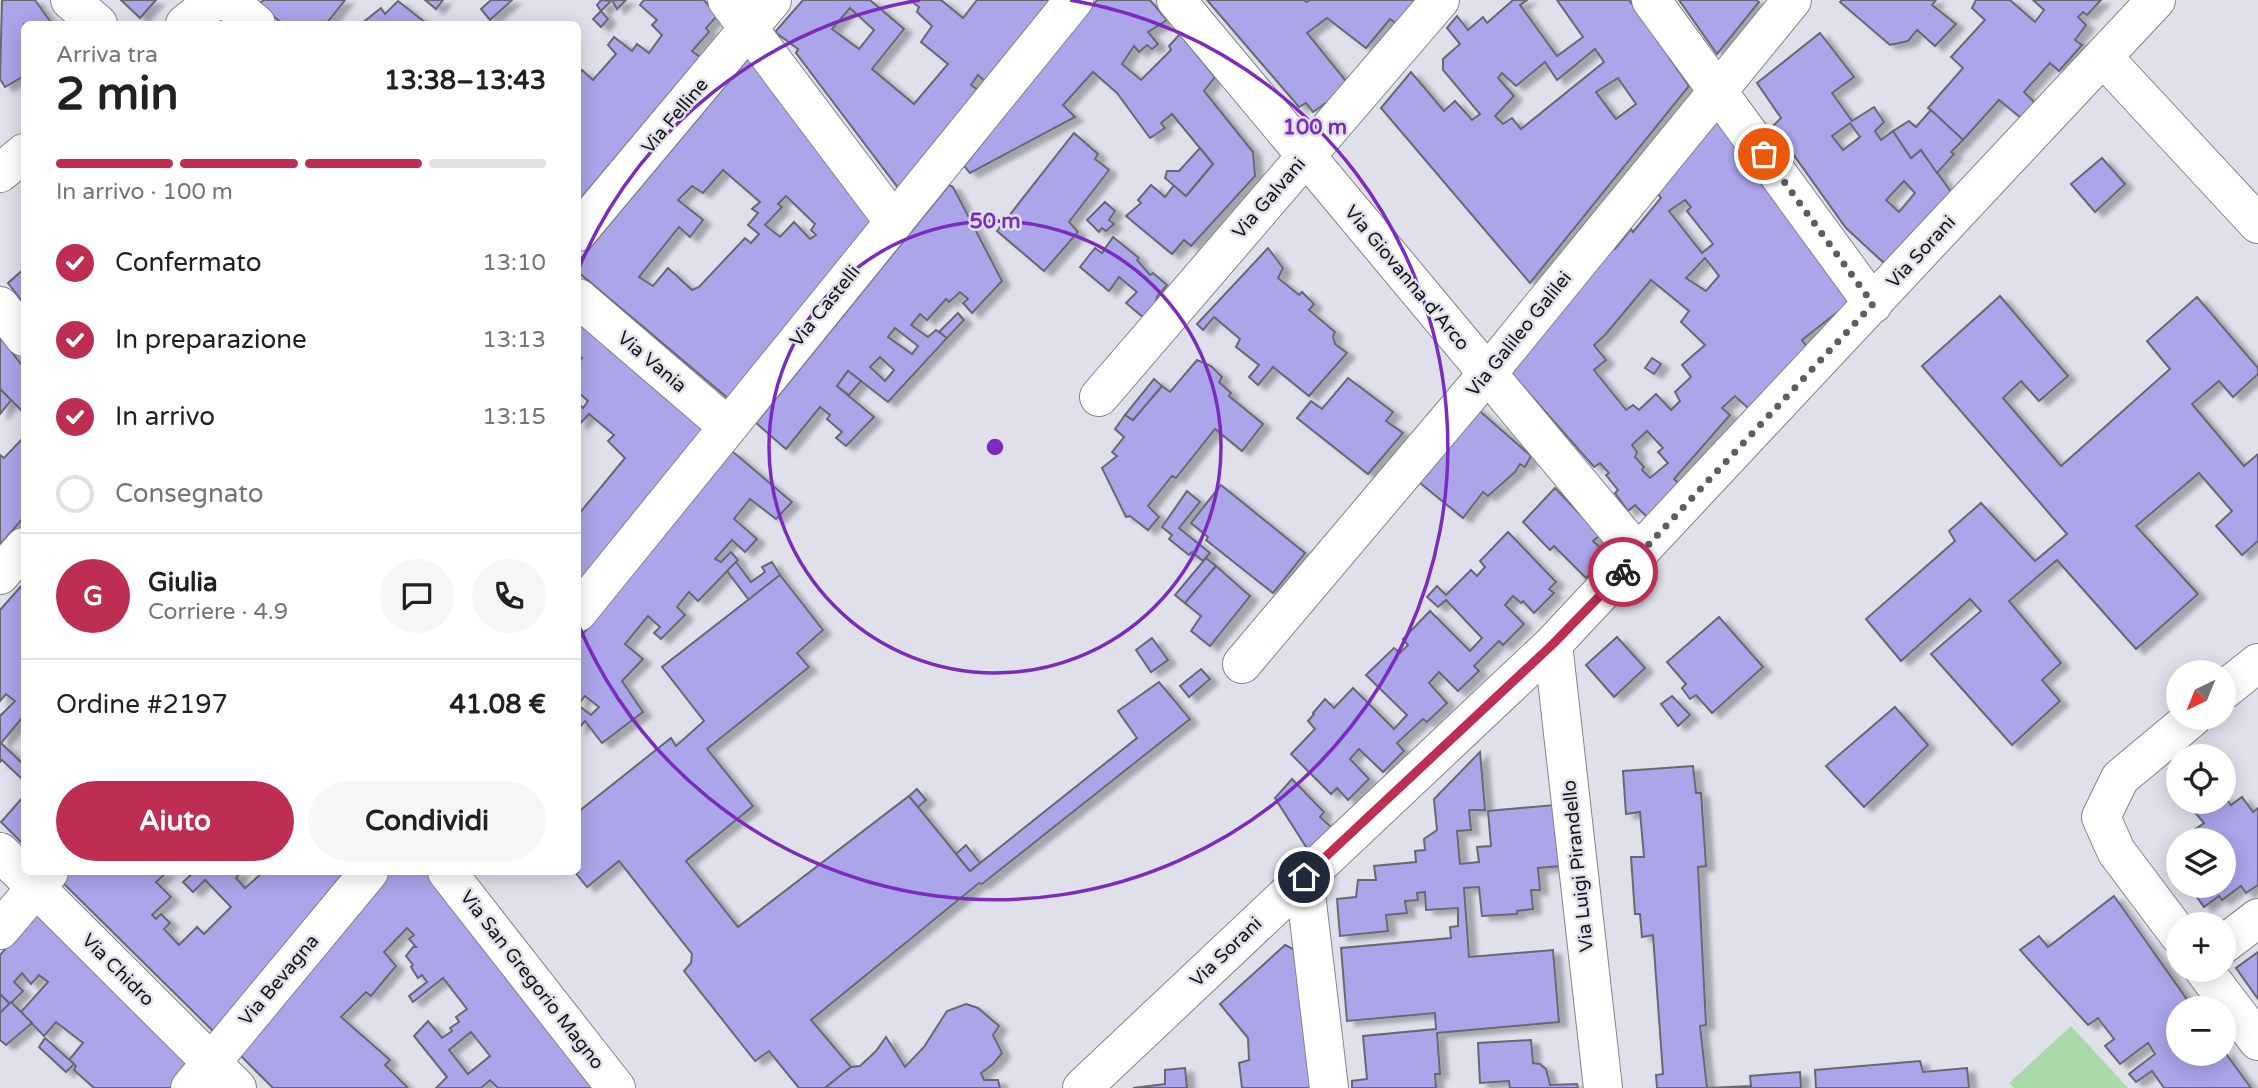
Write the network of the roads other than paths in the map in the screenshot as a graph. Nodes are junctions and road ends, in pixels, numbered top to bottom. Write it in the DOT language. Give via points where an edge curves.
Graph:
graph roads {
  1 [pos="70,0"];
  2 [pos="215,0"];
  3 [pos="226,0"];
  4 [pos="1074,0"];
  5 [pos="1176,0"];
  6 [pos="1440,0"];
  7 [pos="1651,0"];
  8 [pos="1792,0"];
  9 [pos="2156,0"];
  10 [pos="749,9"];
  11 [pos="94,21"];
  12 [pos="189,21"];
  13 [pos="252,21"];
  14 [pos="2104,58"];
  15 [pos="1717,90"];
  16 [pos="1306,155"];
  17 [pos="21,156"];
  18 [pos="0,173"];
  19 [pos="894,222"];
  20 [pos="2258,224"];
  21 [pos="581,228"];
  22 [pos="581,301"];
  23 [pos="1873,304"];
  24 [pos="0,306"];
  25 [pos="21,333"];
  26 [pos="1487,373"];
  27 [pos="1099,397"];
  28 [pos="726,425"];
  29 [pos="21,550"];
  30 [pos="1639,555"];
  31 [pos="0,575"];
  32 [pos="581,608"];
  33 [pos="1553,644"];
  34 [pos="2258,663"];
  35 [pos="1242,664"];
  36 [pos="2236,680"];
  37 [pos="2178,730"];
  38 [pos="0,852"];
  39 [pos="21,866"];
  40 [pos="367,875"];
  41 [pos="449,875"];
  42 [pos="1304,877"];
  43 [pos="43,880"];
  44 [pos="2166,918"];
  45 [pos="2258,918"];
  46 [pos="0,930"];
  47 [pos="2236,935"];
  48 [pos="2213,982"];
  49 [pos="2258,1041"];
  50 [pos="213,1080"];
  51 [pos="616,1088"];
  52 [pos="1082,1088"];
  53 [pos="1329,1088"];
  54 [pos="1603,1088"];
  1 -- 11 [label="street"];
  2 -- 12 [label="street"];
  3 -- 13 [label="street"];
  4 -- 19 [label="street, Via Castelli"];
  5 -- 16 [label="street, Via Giovanna d'Arco"];
  6 -- 16 [label="street, Via Galvani"];
  7 -- 15 [label="street"];
  8 -- 15 [label="street, Via Galileo Galilei"];
  9 -- 14 [label="street, Via Sorani"];
  10 -- 19 [label="street"];
  10 -- 21 [label="street, Via Felline"];
  14 -- 20 [label="street"];
  14 -- 23 [label="street, Via Sorani"];
  15 -- 23 [label="street"];
  15 -- 26 [label="street, Via Galileo Galilei"];
  16 -- 26 [label="street, Via Giovanna d'Arco"];
  16 -- 27 [label="street, Via Galvani"];
  17 -- 18 [label="street"];
  19 -- 28 [label="street, Via Castelli"];
  22 -- 28 [label="street, Via Vania"];
  23 -- 30 [label="street, Via Sorani"];
  24 -- 25 [label="street"];
  26 -- 30 [label="street, Via Giovanna d'Arco"];
  26 -- 35 [label="street, Via Galileo Galilei"];
  28 -- 32 [label="street, Via Castelli"];
  29 -- 31 [label="street"];
  30 -- 33 [label="street, Via Sorani"];
  33 -- 42 [label="street, Via Sorani"];
  33 -- 54 [label="street, Via Luigi Pirandello"];
  34 -- 36 [label="street"];
  37 -- 44 [label="street" via="2120,778 2101,817 2116,851"];
  38 -- 39 [label="street, Via Chidro"];
  40 -- 50 [label="street, Via Bevagna"];
  41 -- 51 [label="street, Via San Gregorio Magno"];
  42 -- 52 [label="street, Via Sorani"];
  42 -- 53 [label="street"];
  43 -- 46 [label="street"];
  43 -- 50 [label="street, Via Chidro"];
  45 -- 47 [label="street"];
  48 -- 49 [label="street"];
}
